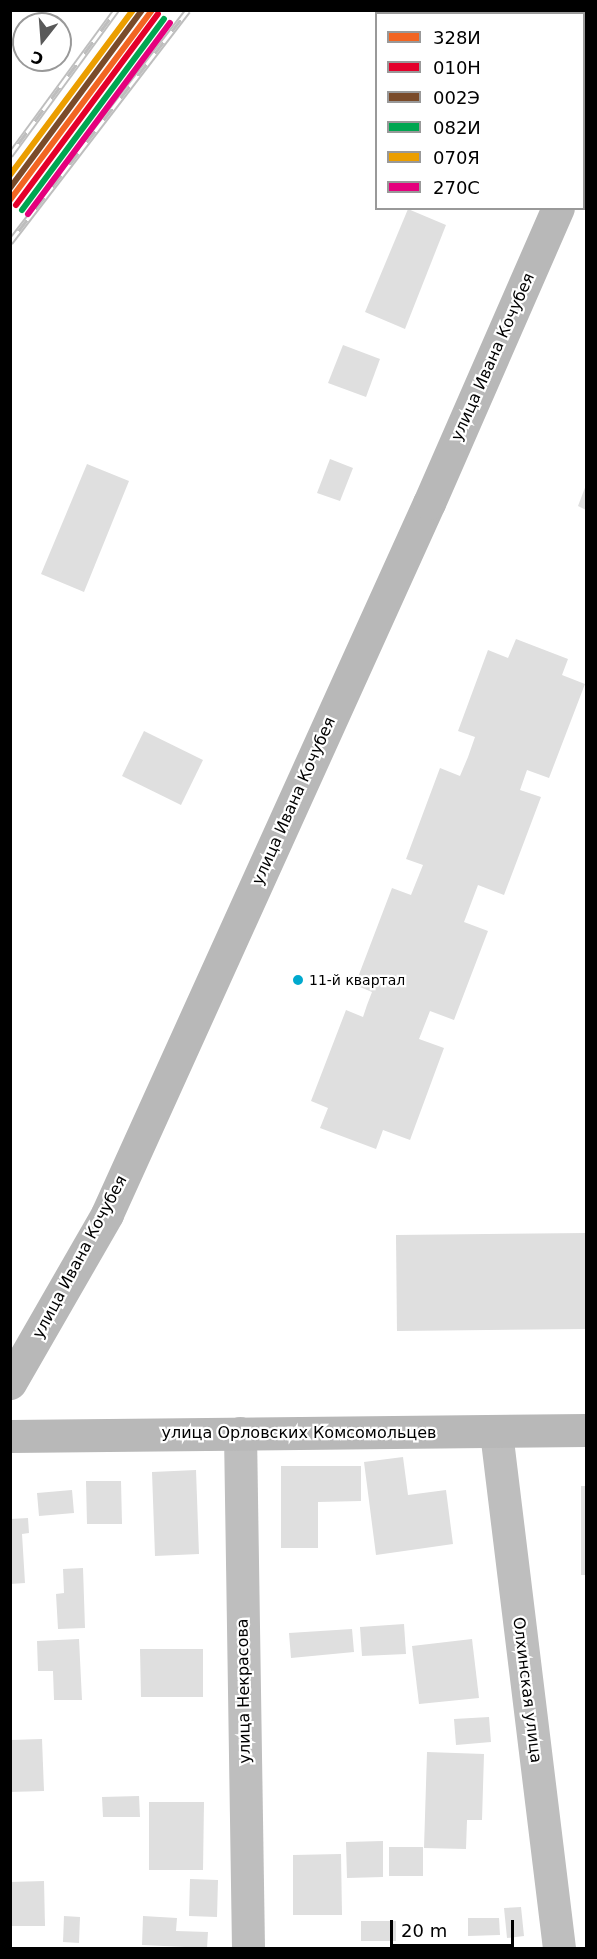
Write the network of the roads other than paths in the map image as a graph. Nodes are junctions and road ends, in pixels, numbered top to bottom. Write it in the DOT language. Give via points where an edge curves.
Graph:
graph roads {
  1 [pos="557,210"];
  2 [pos="10,1383"];
  3 [pos="586,1430"];
  4 [pos="496,1432"];
  5 [pos="240,1433"];
  6 [pos="10,1436"];
  7 [pos="248,1948"];
  8 [pos="559,1948"];
  1 -- 2 [label="street, улица Ивана Кочубея" via="424,514 106,1214"];
  3 -- 4 [label="street, улица Орловских Комсомольцев"];
  4 -- 5 [label="street, улица Орловских Комсомольцев"];
  4 -- 8 [label="street, Олхинская улица"];
  5 -- 6 [label="street, улица Орловских Комсомольцев"];
  5 -- 7 [label="street, улица Некрасова"];
}
